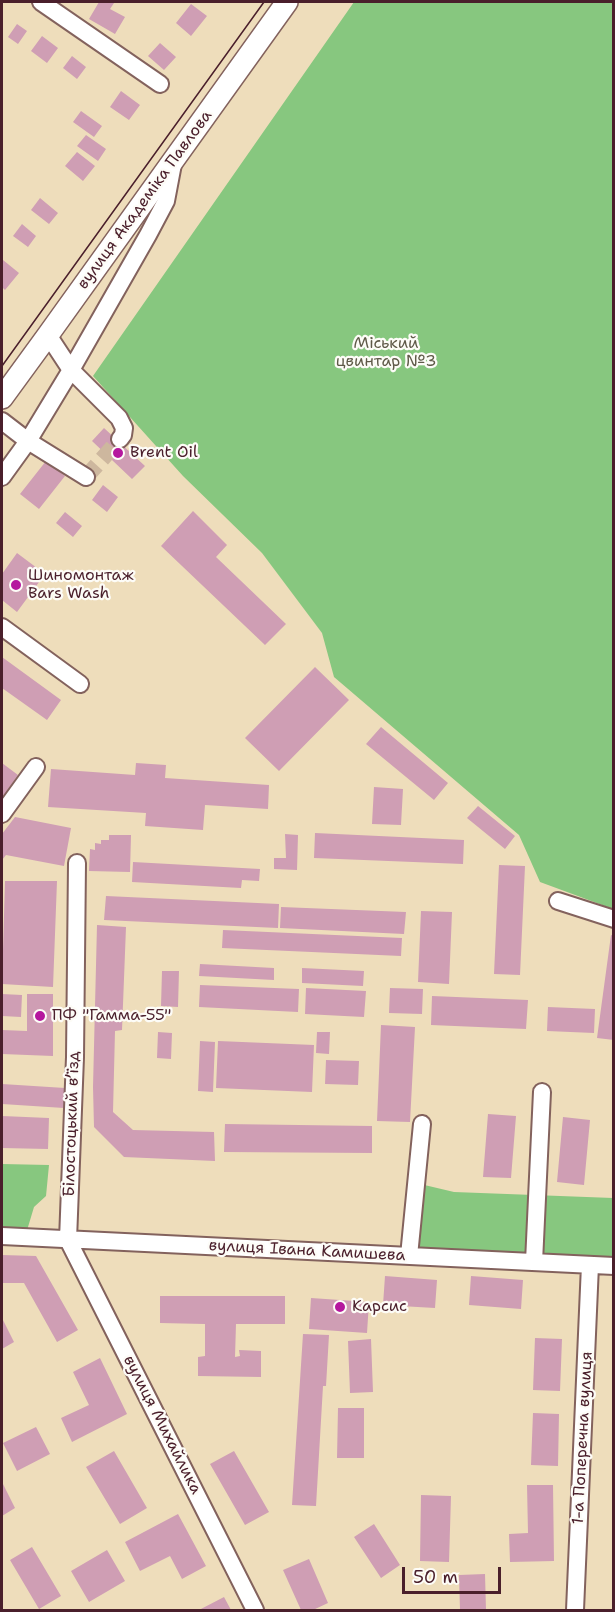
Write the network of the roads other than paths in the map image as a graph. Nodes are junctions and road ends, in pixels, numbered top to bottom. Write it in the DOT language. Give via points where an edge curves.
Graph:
graph roads {
  1 [pos="41,2"];
  2 [pos="287,2"];
  3 [pos="160,84"];
  4 [pos="174,160"];
  5 [pos="48,336"];
  6 [pos="71,370"];
  7 [pos="2,398"];
  8 [pos="2,421"];
  9 [pos="120,439"];
  10 [pos="28,441"];
  11 [pos="2,477"];
  12 [pos="86,477"];
  13 [pos="2,627"];
  14 [pos="80,684"];
  15 [pos="36,767"];
  16 [pos="2,813"];
  17 [pos="77,863"];
  18 [pos="558,900"];
  19 [pos="614,918"];
  20 [pos="542,1092"];
  21 [pos="422,1124"];
  22 [pos="2,1236"];
  23 [pos="68,1240"];
  24 [pos="409,1256"];
  25 [pos="534,1262"];
  26 [pos="590,1265"];
  27 [pos="614,1266"];
  28 [pos="255,1611"];
  29 [pos="575,1611"];
  1 -- 3 [label="street"];
  2 -- 4 [label="main road, вулиця Академіка Павлова"];
  4 -- 5 [label="main road, вулиця Академіка Павлова"];
  4 -- 6 [label="street" via="166,201"];
  5 -- 6 [label="street"];
  5 -- 7 [label="main road, вулиця Академіка Павлова"];
  6 -- 9 [label="street" via="119,418 124,428"];
  6 -- 10 [label="street"];
  8 -- 10 [label="street"];
  10 -- 11 [label="street"];
  10 -- 12 [label="street"];
  13 -- 14 [label="street"];
  15 -- 16 [label="street"];
  17 -- 23 [label="street, Білостоцький в’їзд"];
  18 -- 19 [label="street"];
  20 -- 25 [label="street"];
  21 -- 24 [label="street"];
  22 -- 23 [label="street, вулиця Івана Камишева"];
  23 -- 24 [label="street, вулиця Івана Камишева"];
  23 -- 28 [label="street, вулиця Михайлика"];
  24 -- 25 [label="street, вулиця Івана Камишева"];
  25 -- 26 [label="street, вулиця Івана Камишева"];
  26 -- 27 [label="street, вулиця Івана Камишева"];
  26 -- 29 [label="street, 1-а Поперечна вулиця"];
}
